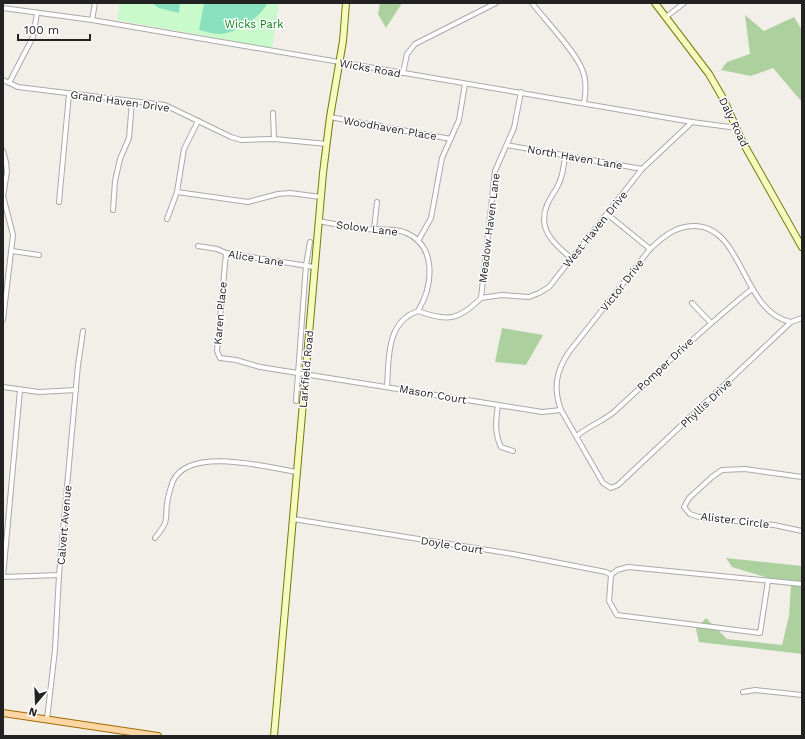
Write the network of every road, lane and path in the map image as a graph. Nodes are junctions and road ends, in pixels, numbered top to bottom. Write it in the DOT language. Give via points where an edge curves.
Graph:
graph roads {
  1 [pos="95,3"];
  2 [pos="346,3"];
  3 [pos="496,3"];
  4 [pos="532,3"];
  5 [pos="655,3"];
  6 [pos="684,3"];
  7 [pos="3,8"];
  8 [pos="37,13"];
  9 [pos="666,17"];
  10 [pos="92,20"];
  11 [pos="340,63"];
  12 [pos="403,73"];
  13 [pos="3,80"];
  14 [pos="9,83"];
  15 [pos="465,84"];
  16 [pos="521,92"];
  17 [pos="68,94"];
  18 [pos="132,101"];
  19 [pos="584,103"];
  20 [pos="273,113"];
  21 [pos="330,118"];
  22 [pos="198,121"];
  23 [pos="692,122"];
  24 [pos="737,128"];
  25 [pos="451,139"];
  26 [pos="274,140"];
  27 [pos="327,144"];
  28 [pos="507,145"];
  29 [pos="3,152"];
  30 [pos="565,156"];
  31 [pos="642,169"];
  32 [pos="177,192"];
  33 [pos="321,197"];
  34 [pos="58,202"];
  35 [pos="377,202"];
  36 [pos="113,210"];
  37 [pos="607,214"];
  38 [pos="167,219"];
  39 [pos="319,221"];
  40 [pos="374,229"];
  41 [pos="418,241"];
  42 [pos="310,242"];
  43 [pos="198,246"];
  44 [pos="802,247"];
  45 [pos="650,249"];
  46 [pos="12,251"];
  47 [pos="226,254"];
  48 [pos="39,255"];
  49 [pos="571,258"];
  50 [pos="306,266"];
  51 [pos="314,267"];
  52 [pos="752,289"];
  53 [pos="481,298"];
  54 [pos="692,303"];
  55 [pos="418,311"];
  56 [pos="802,318"];
  57 [pos="3,320"];
  58 [pos="710,322"];
  59 [pos="791,322"];
  60 [pos="83,331"];
  61 [pos="297,372"];
  62 [pos="305,374"];
  63 [pos="387,386"];
  64 [pos="3,387"];
  65 [pos="20,390"];
  66 [pos="76,390"];
  67 [pos="296,401"];
  68 [pos="498,405"];
  69 [pos="562,410"];
  70 [pos="577,436"];
  71 [pos="513,451"];
  72 [pos="296,472"];
  73 [pos="802,477"];
  74 [pos="611,488"];
  75 [pos="293,519"];
  76 [pos="802,531"];
  77 [pos="155,538"];
  78 [pos="611,575"];
  79 [pos="59,576"];
  80 [pos="3,577"];
  81 [pos="768,581"];
  82 [pos="802,584"];
  83 [pos="743,692"];
  84 [pos="802,695"];
  85 [pos="3,713"];
  86 [pos="47,719"];
  87 [pos="158,736"];
  88 [pos="274,736"];
  1 -- 10 [label="street"];
  2 -- 11 [label="main road, Larkfield Road"];
  3 -- 12 [label="street" via="415,44 408,54"];
  4 -- 19 [label="street" via="582,70 586,92"];
  5 -- 9 [label="main road, Daly Road"];
  6 -- 9 [label="street"];
  7 -- 8 [label="street, Wicks Road"];
  8 -- 10 [label="street, Wicks Road"];
  8 -- 14 [label="street" via="33,37"];
  9 -- 24 [label="main road, Daly Road" via="709,74"];
  10 -- 11 [label="street, Wicks Road"];
  11 -- 12 [label="street, Wicks Road"];
  11 -- 21 [label="main road, Larkfield Road"];
  12 -- 15 [label="street, Wicks Road"];
  13 -- 14 [label="street, Grand Haven Drive"];
  14 -- 17 [label="street, Grand Haven Drive" via="18,87"];
  15 -- 16 [label="street, Wicks Road"];
  15 -- 25 [label="street" via="459,120"];
  16 -- 19 [label="street, Wicks Road"];
  16 -- 28 [label="street, Meadow Haven Lane" via="514,128"];
  17 -- 18 [label="street, Grand Haven Drive"];
  17 -- 34 [label="street"];
  18 -- 22 [label="street, Grand Haven Drive" via="165,106"];
  18 -- 36 [label="street" via="129,138 120,159 115,181"];
  19 -- 23 [label="street, Wicks Road"];
  20 -- 26 [label="street"];
  21 -- 25 [label="street, Woodhaven Place"];
  21 -- 27 [label="main road, Larkfield Road"];
  22 -- 26 [label="street, Grand Haven Drive" via="241,140"];
  22 -- 32 [label="street" via="184,149"];
  23 -- 24 [label="street, Wicks Road"];
  23 -- 31 [label="street, West Haven Drive"];
  24 -- 44 [label="main road, Daly Road" via="742,142"];
  25 -- 41 [label="street" via="442,158 431,218"];
  26 -- 27 [label="street, Grand Haven Drive"];
  27 -- 33 [label="main road, Larkfield Road"];
  28 -- 30 [label="street, North Haven Lane"];
  28 -- 53 [label="street, Meadow Haven Lane" via="495,171 492,186"];
  29 -- 46 [label="street" via="7,172 3,196 12,230"];
  30 -- 31 [label="street, North Haven Lane"];
  30 -- 49 [label="street" via="560,182 547,203 543,223 550,239"];
  31 -- 37 [label="street, West Haven Drive"];
  32 -- 33 [label="street" via="248,202 290,193"];
  32 -- 38 [label="street"];
  33 -- 39 [label="main road, Larkfield Road"];
  35 -- 40 [label="street"];
  37 -- 45 [label="street"];
  37 -- 49 [label="street, West Haven Drive"];
  39 -- 40 [label="street, Solow Lane"];
  39 -- 51 [label="main road, Larkfield Road"];
  40 -- 41 [label="street, Solow Lane" via="398,230"];
  41 -- 55 [label="street" via="427,257 430,276 425,299"];
  42 -- 50 [label="street, Larkfield Road"];
  43 -- 47 [label="street, Alice Lane" via="217,249"];
  45 -- 52 [label="street, Victor Drive" via="675,230 701,226 722,238"];
  45 -- 69 [label="street, Victor Drive" via="564,360 558,373 556,387"];
  46 -- 48 [label="street"];
  46 -- 57 [label="street"];
  47 -- 50 [label="street, Alice Lane"];
  47 -- 61 [label="street, Karen Place" via="217,351 220,358"];
  49 -- 53 [label="street, West Haven Drive" via="549,287 539,294 529,297 502,295"];
  50 -- 51 [label="street, Alice Lane"];
  50 -- 61 [label="street, Larkfield Road"];
  51 -- 62 [label="main road, Larkfield Road"];
  52 -- 58 [label="street, Pomper Drive"];
  52 -- 59 [label="street, Victor Drive" via="766,309 782,320"];
  53 -- 55 [label="street, Meadow Haven Lane" via="466,313 457,317 438,317"];
  54 -- 58 [label="street"];
  55 -- 63 [label="street" via="402,320 393,335"];
  56 -- 59 [label="street, Phyllis Drive"];
  58 -- 70 [label="street, Pomper Drive" via="614,412"];
  59 -- 74 [label="street, Phyllis Drive" via="618,485"];
  60 -- 66 [label="street, Calvert Avenue"];
  61 -- 62 [label="street, Karen Place"];
  61 -- 67 [label="street, Larkfield Road"];
  62 -- 63 [label="street, Mason Court"];
  62 -- 72 [label="main road, Larkfield Road"];
  63 -- 68 [label="street, Mason Court"];
  64 -- 65 [label="street"];
  65 -- 66 [label="street"];
  65 -- 80 [label="street"];
  66 -- 79 [label="street, Calvert Avenue"];
  68 -- 69 [label="street, Mason Court" via="542,412"];
  68 -- 71 [label="street" via="495,428 497,439 501,447"];
  69 -- 70 [label="street, Victor Drive"];
  70 -- 74 [label="street, Victor Drive" via="603,483"];
  72 -- 75 [label="main road, Larkfield Road"];
  72 -- 77 [label="street" via="238,463 198,462 174,479 169,491 165,523"];
  73 -- 76 [label="street, Alister Circle" via="745,469 722,470 689,498 684,507 690,514 698,517 774,525"];
  75 -- 78 [label="street, Doyle Court" via="513,554"];
  75 -- 88 [label="main road, Larkfield Road"];
  78 -- 81 [label="street" via="628,567"];
  78 -- 81 [label="street" via="609,601 617,615 760,633"];
  79 -- 80 [label="street"];
  79 -- 86 [label="street, Calvert Avenue" via="55,650"];
  81 -- 82 [label="street"];
  83 -- 84 [label="street" via="755,690"];
  85 -- 86 [label="main road"];
  86 -- 87 [label="main road"];
}
